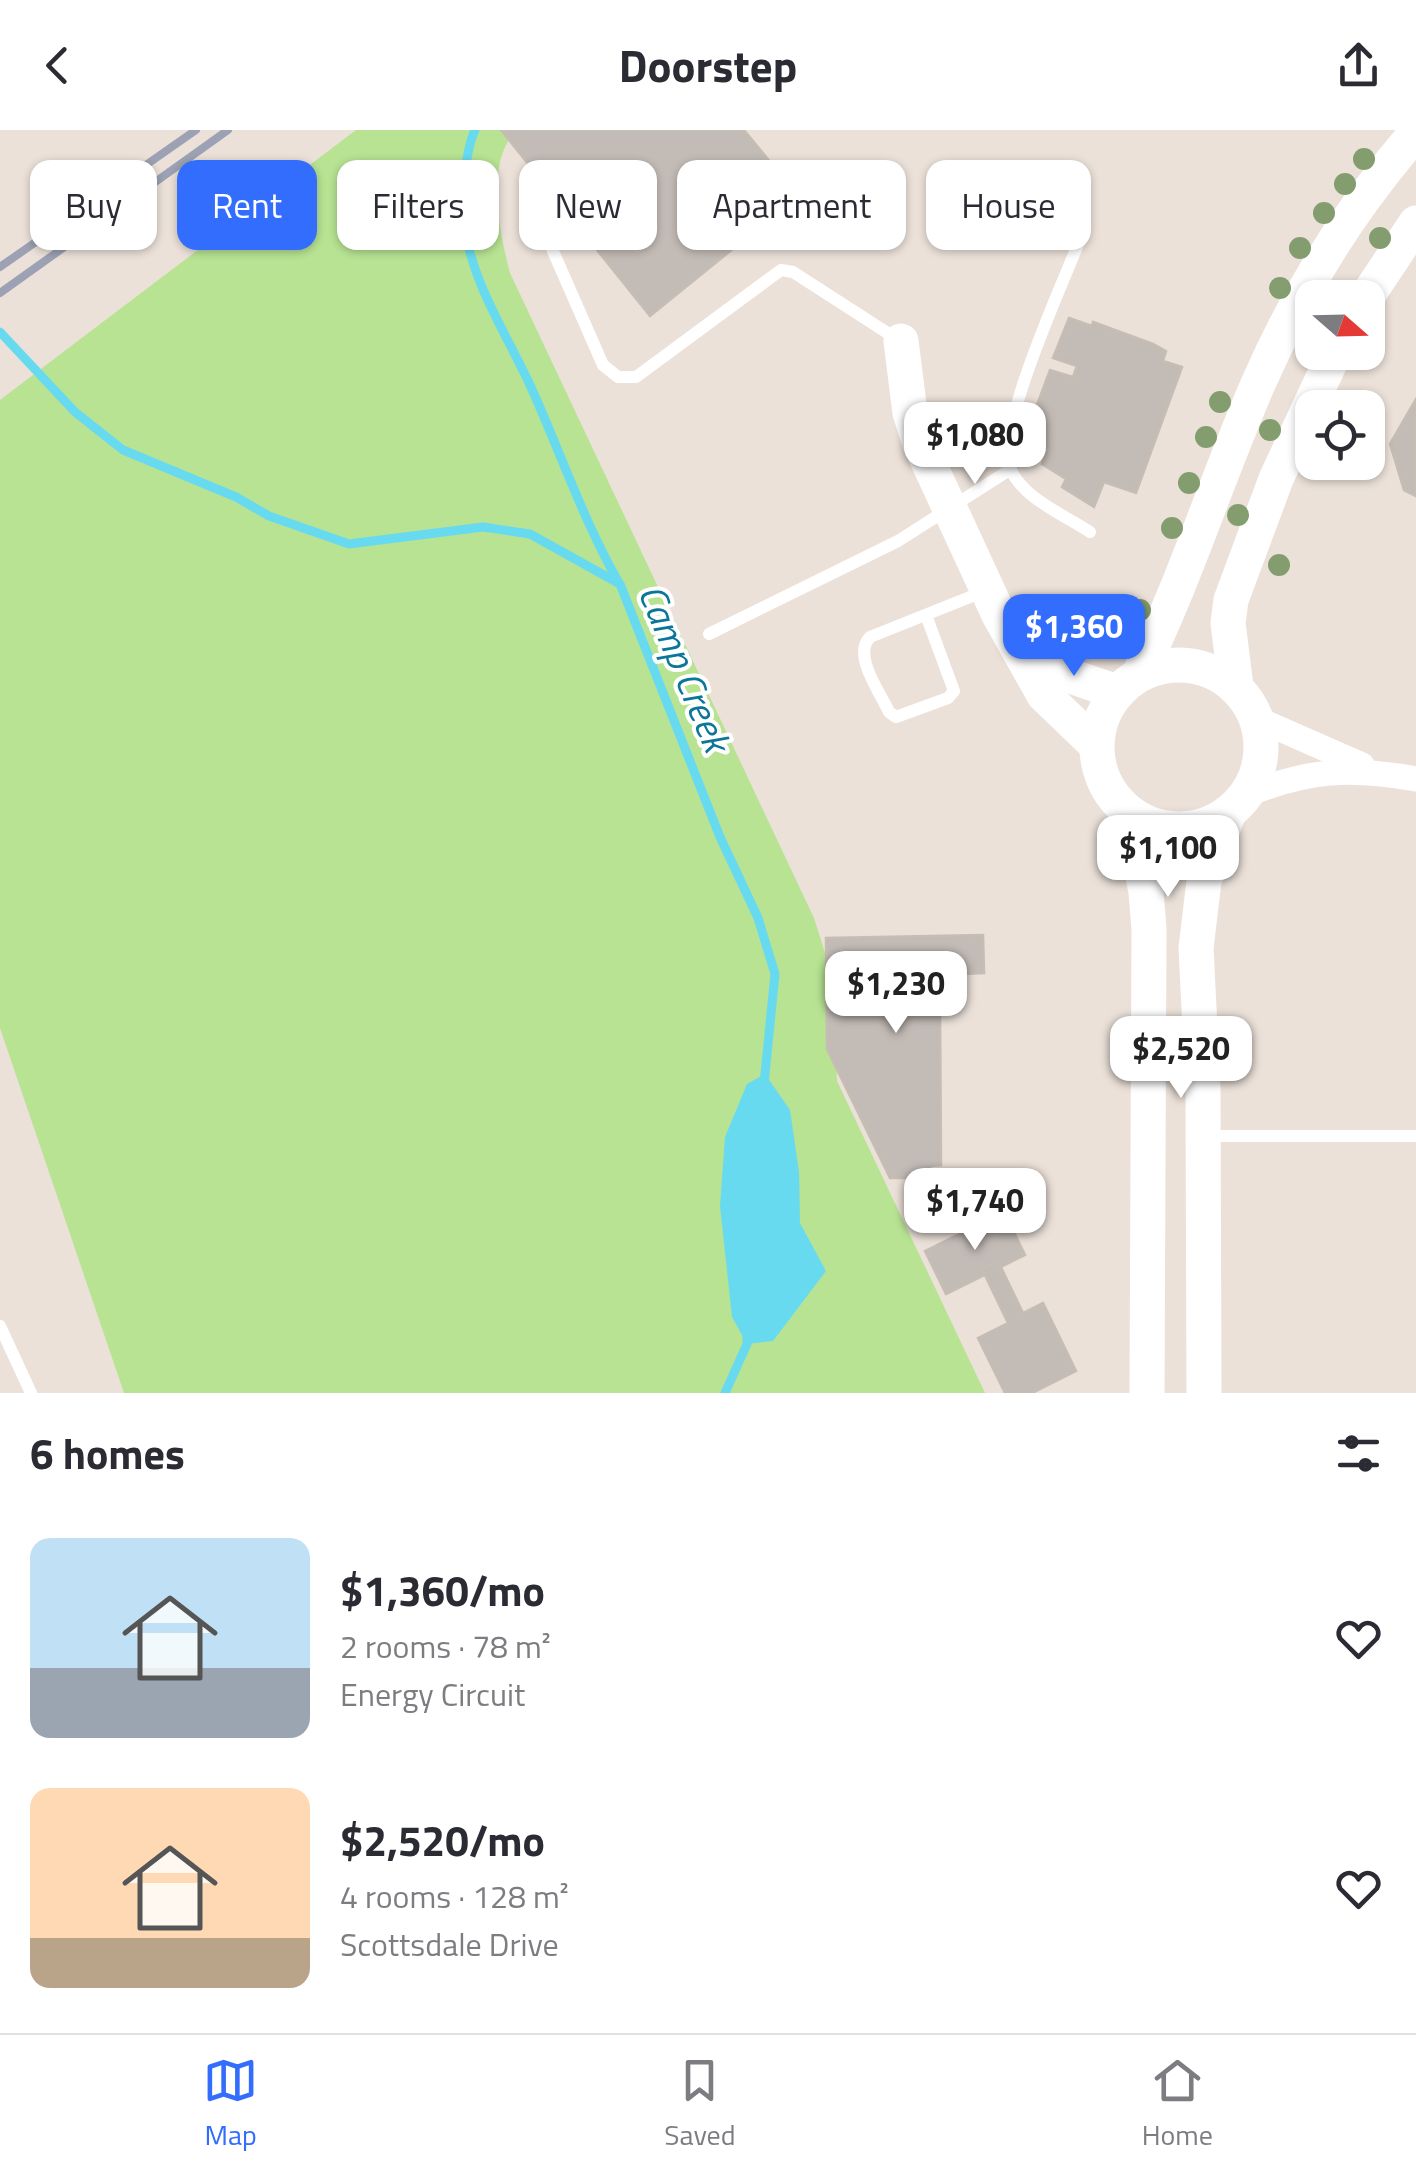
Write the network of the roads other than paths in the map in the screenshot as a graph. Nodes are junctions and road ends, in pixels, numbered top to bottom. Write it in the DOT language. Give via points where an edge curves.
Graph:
graph roads {
  1 [pos="1416,133"];
  2 [pos="1416,223"];
  3 [pos="553,250"];
  4 [pos="1076,250"];
  5 [pos="1378,280"];
  6 [pos="901,341"];
  7 [pos="1327,370"];
  8 [pos="1011,469"];
  9 [pos="950,509"];
  10 [pos="1090,532"];
  11 [pos="988,590"];
  12 [pos="926,616"];
  13 [pos="709,634"];
  14 [pos="1015,643"];
  15 [pos="1128,683"];
  16 [pos="1236,688"];
  17 [pos="1257,718"];
  18 [pos="1096,745"];
  19 [pos="1380,773"];
  20 [pos="1416,779"];
  21 [pos="1237,805"];
  22 [pos="1131,814"];
  23 [pos="1203,1136"];
  24 [pos="1416,1136"];
  25 [pos="0,1326"];
  26 [pos="30,1393"];
  27 [pos="1148,1393"];
  28 [pos="1204,1393"];
  1 -- 15 [label="main road" via="1319,267 1259,382"];
  2 -- 5 [label="main road"];
  3 -- 6 [label="lane" via="603,365 618,377 636,377 781,270"];
  4 -- 8 [label="lane" via="1018,398"];
  6 -- 9 [label="main road" via="910,413"];
  7 -- 16 [label="main road" via="1231,600"];
  8 -- 9 [label="lane"];
  8 -- 10 [label="lane" via="1042,502"];
  9 -- 11 [label="main road"];
  9 -- 13 [label="lane"];
  11 -- 12 [label="lane"];
  11 -- 14 [label="main road"];
  12 -- 12 [label="lane" via="870,637 862,647 896,717 954,692"];
  14 -- 15 [label="main road" via="1062,673"];
  14 -- 18 [label="main road" via="1044,694"];
  15 -- 16 [label="main road" via="1166,665 1194,665"];
  15 -- 18 [label="main road" via="1102,717"];
  16 -- 17 [label="main road"];
  17 -- 19 [label="street"];
  17 -- 21 [label="main road" via="1258,772"];
  18 -- 22 [label="main road" via="1112,796"];
  19 -- 20 [label="street"];
  19 -- 21 [label="street" via="1302,775"];
  21 -- 22 [label="main road" via="1205,826 1180,830"];
  21 -- 23 [label="main road" via="1204,881 1198,914"];
  22 -- 27 [label="main road" via="1149,928"];
  23 -- 24 [label="lane"];
  23 -- 28 [label="main road"];
  25 -- 26 [label="lane"];
}
